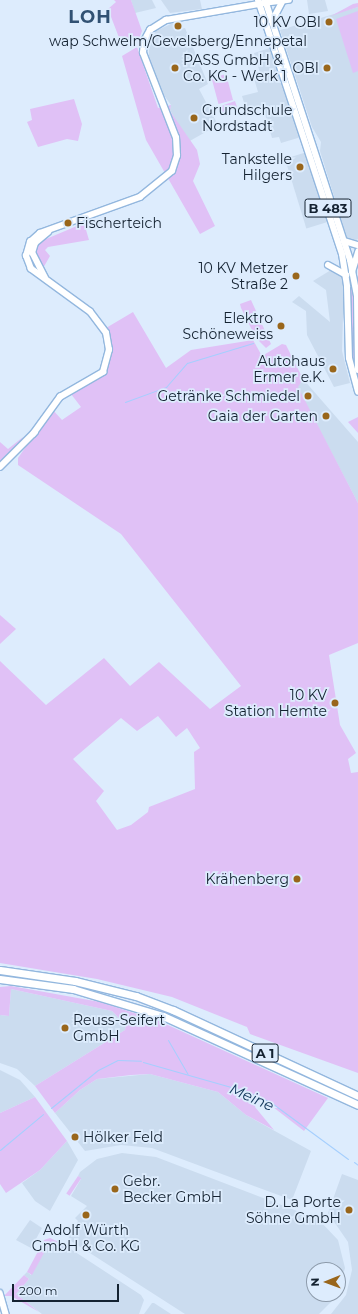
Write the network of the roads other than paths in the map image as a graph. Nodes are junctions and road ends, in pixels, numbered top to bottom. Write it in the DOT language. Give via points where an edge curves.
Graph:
graph roads {
  1 [pos="289,0"];
  2 [pos="259,2"];
  3 [pos="266,2"];
  4 [pos="282,2"];
  5 [pos="272,21"];
  6 [pos="344,241"];
  7 [pos="358,245"];
  8 [pos="358,252"];
  9 [pos="345,255"];
  10 [pos="328,265"];
  11 [pos="349,274"];
  12 [pos="358,370"];
  13 [pos="358,392"];
  14 [pos="0,467"];
  15 [pos="0,970"];
  16 [pos="0,979"];
  17 [pos="358,1096"];
  18 [pos="358,1105"];
  19 [pos="0,1293"];
  20 [pos="6,1314"];
  1 -- 4 [label="main road"];
  2 -- 3 [label="main road"];
  2 -- 9 [label="main road, B 483"];
  2 -- 14 [label="main road" via="166,20 146,35 144,58 177,145 174,166 166,179 140,198 36,236 26,253 31,268 68,292 94,316 106,333 109,350 100,375 69,390 44,416 33,434"];
  3 -- 4 [label="main road"];
  3 -- 5 [label="main road"];
  4 -- 5 [label="main road"];
  5 -- 6 [label="main road, B 483"];
  6 -- 7 [label="main road"];
  6 -- 9 [label="main road, B 483"];
  7 -- 9 [label="main road"];
  8 -- 9 [label="main road"];
  8 -- 11 [label="main road"];
  9 -- 11 [label="main road, B 483"];
  10 -- 11 [label="main road"];
  11 -- 12 [label="main road, B 483" via="357,297"];
  11 -- 13 [label="main road, B 483" via="349,354"];
  15 -- 17 [label="highway, A 1" via="75,980 169,1008"];
  16 -- 18 [label="highway, A 1" via="73,989 166,1017"];
  19 -- 20 [label="main road"];
}
